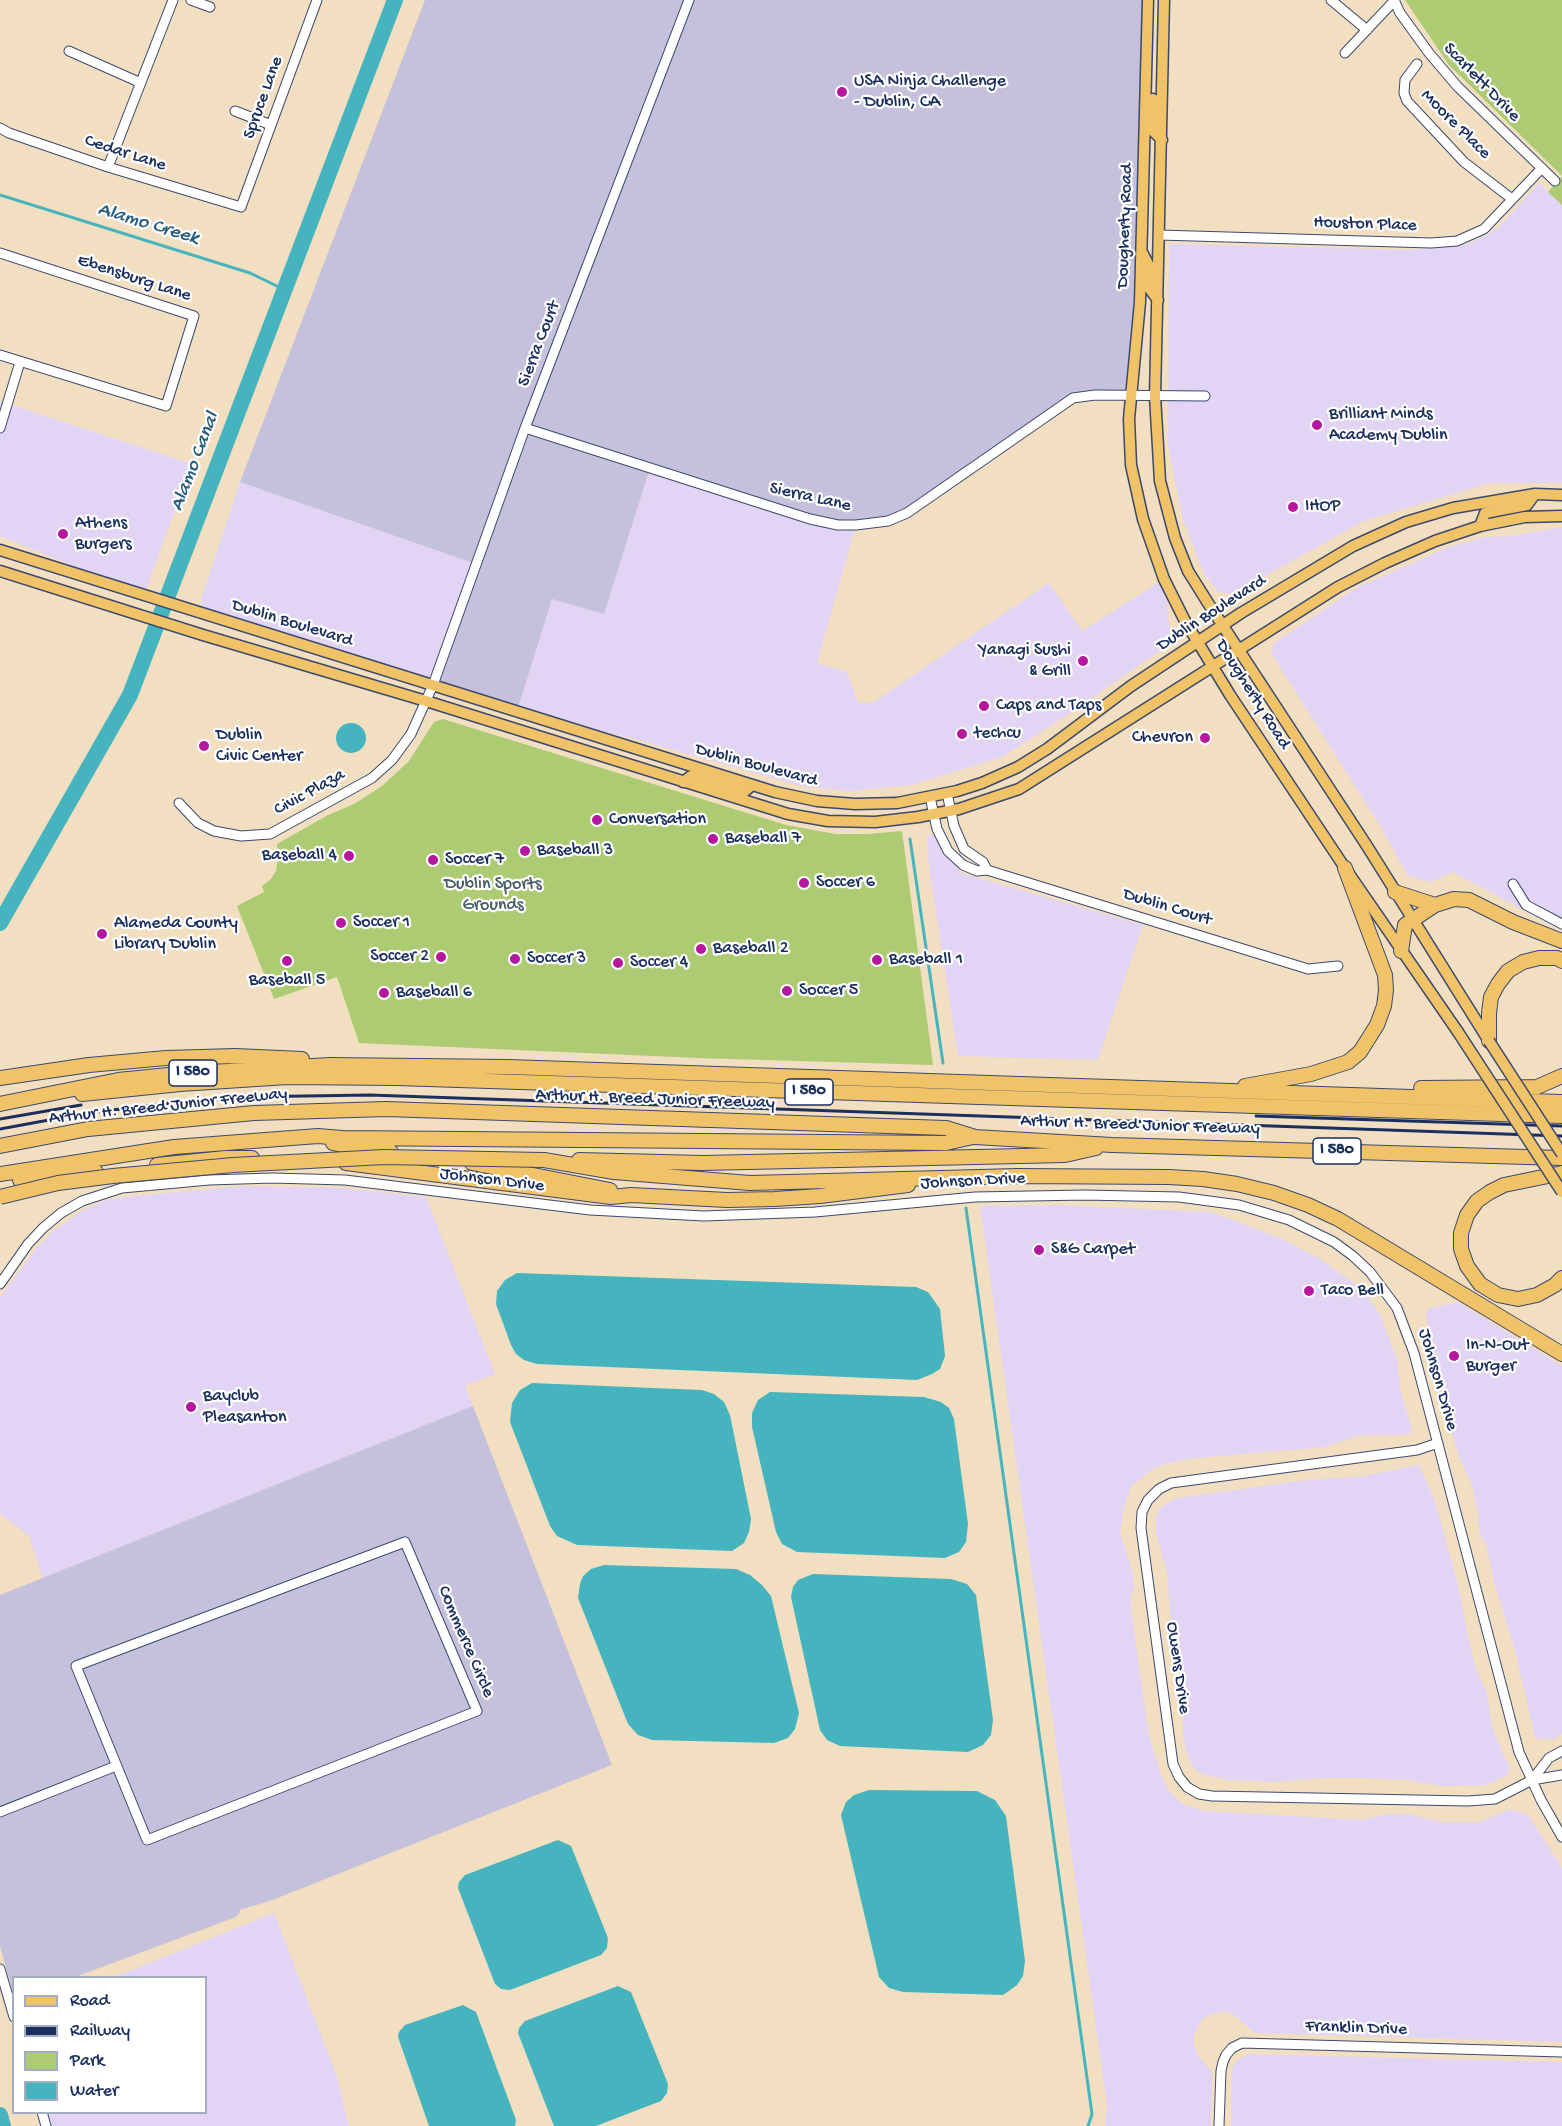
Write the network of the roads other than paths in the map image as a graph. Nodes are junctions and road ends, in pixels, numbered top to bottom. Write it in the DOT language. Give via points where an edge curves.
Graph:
graph roads {
  1 [pos="172,0"];
  2 [pos="191,0"];
  3 [pos="317,0"];
  4 [pos="689,0"];
  5 [pos="1148,0"];
  6 [pos="1164,0"];
  7 [pos="1331,0"];
  8 [pos="1394,0"];
  9 [pos="210,7"];
  10 [pos="1367,30"];
  11 [pos="69,51"];
  12 [pos="1345,53"];
  13 [pos="1417,64"];
  14 [pos="1146,76"];
  15 [pos="141,82"];
  16 [pos="235,111"];
  17 [pos="271,125"];
  18 [pos="0,128"];
  19 [pos="1162,140"];
  20 [pos="108,167"];
  21 [pos="1542,168"];
  22 [pos="1556,181"];
  23 [pos="1512,199"];
  24 [pos="241,207"];
  25 [pos="1159,235"];
  26 [pos="1142,251"];
  27 [pos="0,253"];
  28 [pos="1158,300"];
  29 [pos="0,356"];
  30 [pos="20,362"];
  31 [pos="1132,396"];
  32 [pos="1155,396"];
  33 [pos="1205,396"];
  34 [pos="0,428"];
  35 [pos="525,428"];
  36 [pos="1535,494"];
  37 [pos="1562,495"];
  38 [pos="1562,516"];
  39 [pos="1480,526"];
  40 [pos="0,549"];
  41 [pos="0,571"];
  42 [pos="1222,626"];
  43 [pos="1198,642"];
  44 [pos="1238,651"];
  45 [pos="1213,667"];
  46 [pos="433,685"];
  47 [pos="426,701"];
  48 [pos="683,782"];
  49 [pos="752,785"];
  50 [pos="947,793"];
  51 [pos="930,797"];
  52 [pos="179,803"];
  53 [pos="951,811"];
  54 [pos="934,814"];
  55 [pos="1345,868"];
  56 [pos="987,870"];
  57 [pos="1513,884"];
  58 [pos="1395,892"];
  59 [pos="1435,905"];
  60 [pos="1412,920"];
  61 [pos="1562,924"];
  62 [pos="1562,941"];
  63 [pos="1401,951"];
  64 [pos="1562,961"];
  65 [pos="1338,966"];
  66 [pos="1487,1036"];
  67 [pos="330,1065"];
  68 [pos="1562,1076"];
  69 [pos="4,1078"];
  70 [pos="1232,1090"];
  71 [pos="56,1091"];
  72 [pos="1294,1093"];
  73 [pos="1562,1101"];
  74 [pos="0,1104"];
  75 [pos="1562,1116"];
  76 [pos="975,1137"];
  77 [pos="340,1142"];
  78 [pos="7,1144"];
  79 [pos="1112,1145"];
  80 [pos="1562,1156"];
  81 [pos="614,1166"];
  82 [pos="1562,1173"];
  83 [pos="0,1174"];
  84 [pos="951,1178"];
  85 [pos="0,1182"];
  86 [pos="1562,1192"];
  87 [pos="632,1196"];
  88 [pos="0,1197"];
  89 [pos="1562,1278"];
  90 [pos="0,1284"];
  91 [pos="1562,1354"];
  92 [pos="1438,1443"];
  93 [pos="1562,1751"];
  94 [pos="116,1766"];
  95 [pos="1562,1775"];
  96 [pos="1532,1780"];
  97 [pos="0,1812"];
  98 [pos="1562,1837"];
  99 [pos="0,1970"];
  100 [pos="12,2011"];
  101 [pos="1562,2052"];
  102 [pos="1219,2126"];
  1 -- 15 [label="street"];
  2 -- 9 [label="street"];
  3 -- 17 [label="street, Spruce Lane"];
  4 -- 35 [label="street, Sierra Court"];
  5 -- 14 [label="main road, Dougherty Road"];
  6 -- 19 [label="main road, Dougherty Road"];
  7 -- 10 [label="street"];
  8 -- 10 [label="street"];
  8 -- 21 [label="street, Scarlett Drive" via="1429,53 1457,86"];
  10 -- 12 [label="street"];
  11 -- 15 [label="street"];
  13 -- 23 [label="street, Moore Place" via="1405,80 1407,101 1464,162"];
  14 -- 19 [label="main road" via="1153,97 1152,130"];
  14 -- 26 [label="main road, Dougherty Road"];
  15 -- 20 [label="street"];
  16 -- 17 [label="street"];
  17 -- 24 [label="street, Spruce Lane"];
  18 -- 20 [label="street, Cedar Lane"];
  19 -- 25 [label="main road, Dougherty Road"];
  20 -- 24 [label="street, Cedar Lane"];
  21 -- 22 [label="street, Scarlett Drive"];
  21 -- 23 [label="street, Houston Place"];
  23 -- 25 [label="street, Houston Place" via="1484,229 1449,242"];
  25 -- 28 [label="main road, Dougherty Road"];
  26 -- 28 [label="main road" via="1149,266 1149,288"];
  26 -- 31 [label="main road, Dougherty Road"];
  27 -- 30 [label="street, Ebensburg Lane" via="194,316 166,406"];
  28 -- 32 [label="main road, Dougherty Road"];
  29 -- 30 [label="street"];
  30 -- 34 [label="street"];
  31 -- 32 [label="street, Sierra Lane"];
  31 -- 35 [label="street, Sierra Lane" via="1073,398 907,513 856,525 810,519"];
  31 -- 43 [label="main road, Dougherty Road" via="1131,465 1143,519 1164,579"];
  32 -- 33 [label="street, Sierra Lane"];
  32 -- 42 [label="main road, Dougherty Road" via="1160,481 1167,511 1188,571"];
  35 -- 46 [label="street, Sierra Court"];
  36 -- 37 [label="main road, Dublin Boulevard"];
  36 -- 39 [label="main road" via="1527,505 1485,513"];
  36 -- 42 [label="main road, Dublin Boulevard" via="1463,506 1406,522 1353,546"];
  38 -- 39 [label="main road, Dublin Boulevard" via="1525,516"];
  39 -- 44 [label="main road, Dublin Boulevard" via="1385,563 1338,587"];
  40 -- 46 [label="main road, Dublin Boulevard"];
  41 -- 47 [label="main road, Dublin Boulevard"];
  42 -- 43 [label="main road, Dublin Boulevard"];
  42 -- 44 [label="main road, Dougherty Road"];
  43 -- 45 [label="main road, Dougherty Road"];
  43 -- 50 [label="main road, Dublin Boulevard" via="1018,767"];
  44 -- 45 [label="main road, Dublin Boulevard"];
  44 -- 58 [label="main road, Dougherty Road"];
  45 -- 53 [label="main road, Dublin Boulevard" via="1019,789"];
  45 -- 55 [label="main road, Dougherty Road"];
  46 -- 47 [label="street, Sierra Court"];
  46 -- 49 [label="main road, Dublin Boulevard"];
  47 -- 48 [label="main road, Dublin Boulevard"];
  47 -- 52 [label="street, Civic Plaza" via="411,734 392,760 372,778 270,834 241,836 214,831 198,823"];
  48 -- 49 [label="main road" via="691,776 744,792"];
  48 -- 54 [label="main road, Dublin Boulevard" via="788,814 828,821 875,822"];
  49 -- 51 [label="main road, Dublin Boulevard" via="814,800 855,804"];
  50 -- 51 [label="main road, Dublin Boulevard"];
  50 -- 53 [label="street, Dublin Court"];
  51 -- 54 [label="street, Dublin Court"];
  53 -- 54 [label="main road, Dublin Boulevard"];
  53 -- 56 [label="street, Dublin Court" via="964,849 983,862"];
  54 -- 56 [label="street, Dublin Court" via="948,851 963,865 977,871"];
  55 -- 63 [label="main road, Dougherty Road"];
  55 -- 70 [label="highway" via="1385,975 1384,1006 1371,1037 1348,1062 1330,1069"];
  56 -- 65 [label="street, Dublin Court" via="1308,969"];
  57 -- 61 [label="street" via="1526,905"];
  58 -- 59 [label="highway"];
  58 -- 60 [label="main road, Dougherty Road"];
  59 -- 60 [label="highway"];
  59 -- 62 [label="highway" via="1454,899 1469,900"];
  60 -- 63 [label="highway" via="1405,925"];
  60 -- 66 [label="main road, Dougherty Road"];
  63 -- 86 [label="main road, Dougherty Road, bridge"];
  64 -- 66 [label="highway" via="1539,958 1508,971 1491,997"];
  66 -- 80 [label="main road, Dougherty Road, bridge"];
  67 -- 69 [label="highway" via="318,1060 280,1058 166,1058"];
  67 -- 70 [label="highway, Arthur H. Breed Junior Freeway / I 580"];
  67 -- 71 [label="highway, Arthur H. Breed Junior Freeway / I 580" via="178,1074"];
  68 -- 72 [label="highway" via="1537,1087 1330,1086"];
  70 -- 72 [label="highway, Arthur H. Breed Junior Freeway / I 580"];
  71 -- 74 [label="highway, Arthur H. Breed Junior Freeway / I 580"];
  71 -- 75 [label="highway, I 580" via="86,1095 287,1077 397,1078"];
  72 -- 73 [label="highway, Arthur H. Breed Junior Freeway / I 580"];
  76 -- 77 [label="highway" via="946,1143"];
  76 -- 78 [label="highway, Arthur H. Breed Junior Freeway / I 580" via="946,1128 386,1109 242,1114 88,1129"];
  76 -- 79 [label="highway, Arthur H. Breed Junior Freeway / I 580"];
  77 -- 83 [label="highway" via="318,1136 174,1147"];
  77 -- 87 [label="highway" via="502,1167"];
  79 -- 80 [label="highway, Arthur H. Breed Junior Freeway / I 580"];
  79 -- 81 [label="highway" via="1065,1155"];
  81 -- 84 [label="highway" via="750,1183"];
  81 -- 88 [label="highway, bridge" via="544,1160 384,1157 243,1164 69,1182"];
  82 -- 89 [label="highway" via="1504,1185 1477,1201 1461,1233 1461,1249 1480,1284 1498,1295 1518,1299 1538,1295"];
  84 -- 87 [label="highway" via="820,1197 727,1200"];
  84 -- 91 [label="highway" via="1169,1177 1203,1179 1274,1193 1308,1205 1366,1235"];
  85 -- 87 [label="highway" via="226,1158 264,1158 349,1163 584,1195"];
  90 -- 92 [label="street, Johnson Drive" via="43,1228 82,1201 122,1188 208,1180 345,1180 590,1210 704,1216 816,1212 1015,1196 1209,1200 1289,1220 1334,1242 1370,1272 1397,1308 1407,1331"];
  92 -- 96 [label="street, Johnson Drive" via="1519,1752"];
  92 -- 96 [label="street, Owens Drive" via="1171,1483 1148,1500 1141,1528 1173,1764 1187,1787 1212,1796 1468,1801 1495,1799"];
  93 -- 96 [label="street, Owens Drive" via="1549,1758"];
  94 -- 94 [label="street, Commerce Circle" via="147,1840 477,1711 405,1542 76,1666"];
  94 -- 97 [label="street"];
  95 -- 96 [label="street, Owens Drive"];
  96 -- 98 [label="street, Johnson Drive"];
  99 -- 100 [label="street"];
  101 -- 102 [label="street, Franklin Drive" via="1242,2043 1232,2048 1223,2062"];
}
